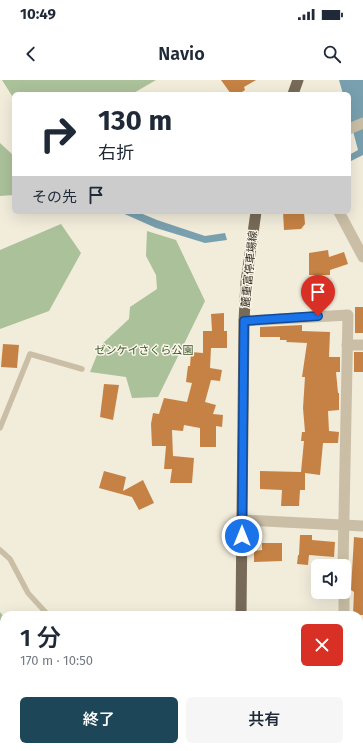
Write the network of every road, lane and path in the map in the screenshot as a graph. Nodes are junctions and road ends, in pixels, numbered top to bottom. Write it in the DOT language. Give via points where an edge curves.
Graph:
graph roads {
  1 [pos="298,80"];
  2 [pos="294,92"];
  3 [pos="363,123"];
  4 [pos="351,128"];
  5 [pos="256,214"];
  6 [pos="340,214"];
  7 [pos="363,257"];
  8 [pos="244,321"];
  9 [pos="347,345"];
  10 [pos="363,345"];
  11 [pos="82,369"];
  12 [pos="0,428"];
  13 [pos="242,520"];
  14 [pos="343,525"];
  15 [pos="363,526"];
  16 [pos="0,550"];
  17 [pos="343,559"];
  18 [pos="344,599"];
  19 [pos="44,611"];
  20 [pos="242,611"];
  21 [pos="344,611"];
  1 -- 2 [label="main road"];
  3 -- 4 [label="street"];
  5 -- 8 [label="main road, 麓重富停車場線" via="246,282"];
  6 -- 7 [label="street"];
  8 -- 9 [label="street" via="348,315"];
  8 -- 13 [label="main road, 麓重富停車場線"];
  9 -- 10 [label="street"];
  9 -- 14 [label="street"];
  11 -- 12 [label="lane" via="30,354"];
  13 -- 14 [label="street"];
  13 -- 20 [label="main road, 麓重富停車場線"];
  14 -- 15 [label="street"];
  14 -- 17 [label="street"];
  16 -- 19 [label="lane" via="10,559 28,593"];
  18 -- 21 [label="street"];
}
